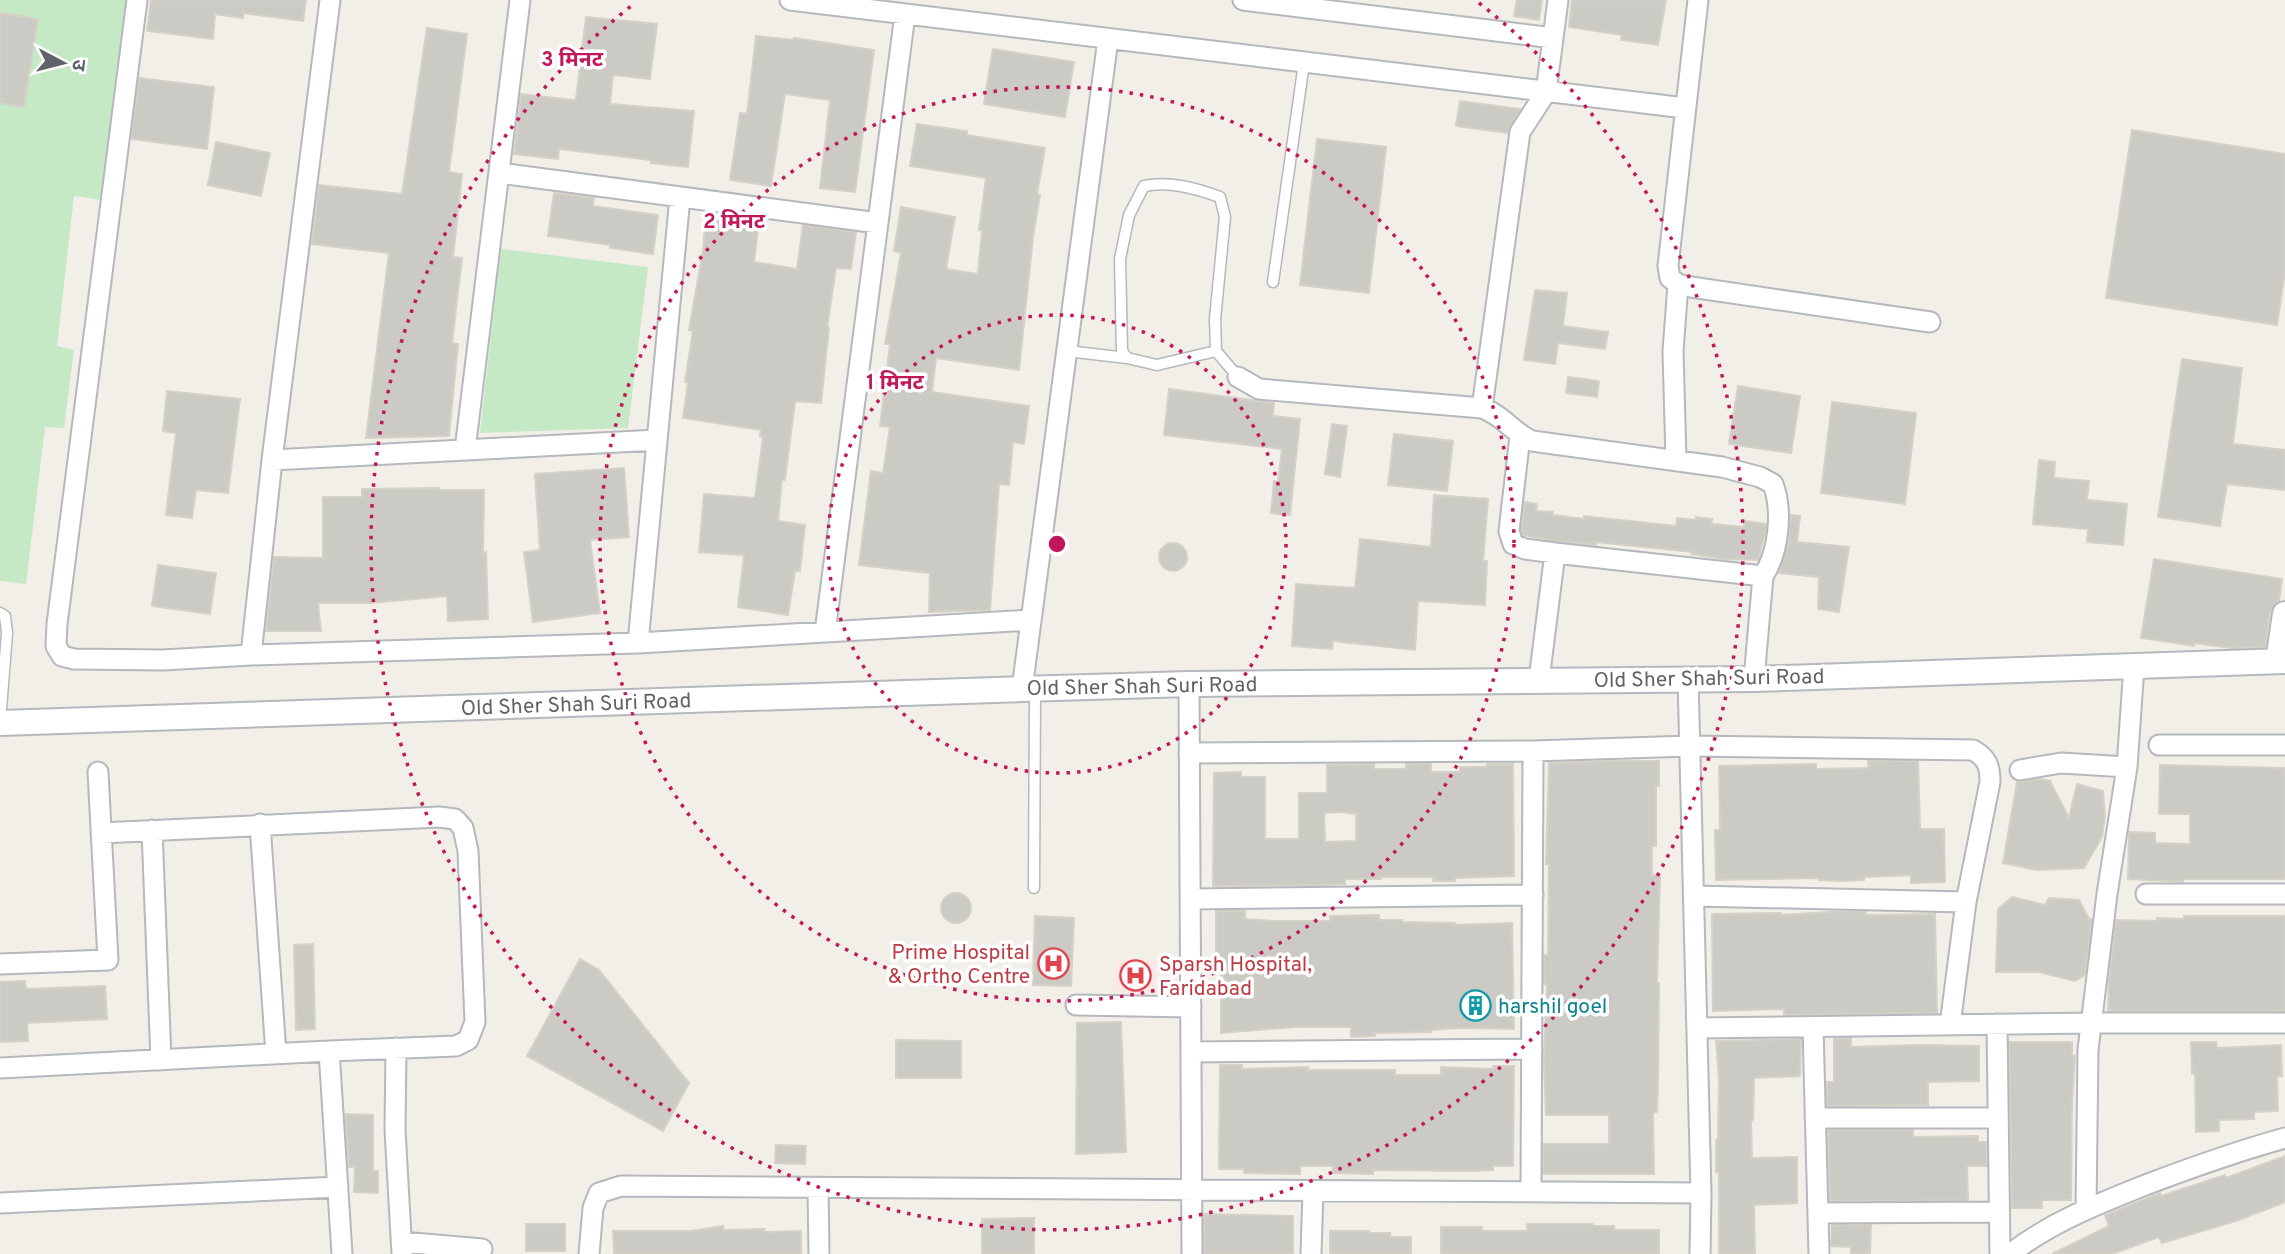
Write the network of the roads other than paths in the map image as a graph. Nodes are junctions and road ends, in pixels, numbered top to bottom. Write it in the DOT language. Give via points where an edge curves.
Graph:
graph roads {
  1 [pos="138,0"];
  2 [pos="330,0"];
  3 [pos="520,0"];
  4 [pos="790,0"];
  5 [pos="1243,0"];
  6 [pos="1558,0"];
  7 [pos="1698,0"];
  8 [pos="905,14"];
  9 [pos="1553,38"];
  10 [pos="1108,39"];
  11 [pos="1304,63"];
  12 [pos="1546,92"];
  13 [pos="1685,108"];
  14 [pos="499,173"];
  15 [pos="680,197"];
  16 [pos="878,223"];
  17 [pos="1273,282"];
  18 [pos="1678,284"];
  19 [pos="1930,322"];
  20 [pos="1066,351"];
  21 [pos="1216,351"];
  22 [pos="1127,358"];
  23 [pos="1238,376"];
  24 [pos="1482,408"];
  25 [pos="1520,436"];
  26 [pos="657,440"];
  27 [pos="466,450"];
  28 [pos="272,460"];
  29 [pos="1676,460"];
  30 [pos="1555,553"];
  31 [pos="1763,576"];
  32 [pos="0,613"];
  33 [pos="2285,614"];
  34 [pos="1031,620"];
  35 [pos="825,632"];
  36 [pos="638,643"];
  37 [pos="251,654"];
  38 [pos="2281,661"];
  39 [pos="2,663"];
  40 [pos="2134,666"];
  41 [pos="1688,678"];
  42 [pos="1754,679"];
  43 [pos="1539,680"];
  44 [pos="1189,684"];
  45 [pos="1028,689"];
  46 [pos="0,723"];
  47 [pos="2159,745"];
  48 [pos="1690,746"];
  49 [pos="2285,746"];
  50 [pos="1533,751"];
  51 [pos="1189,752"];
  52 [pos="2127,767"];
  53 [pos="2020,770"];
  54 [pos="98,772"];
  55 [pos="260,824"];
  56 [pos="152,830"];
  57 [pos="101,832"];
  58 [pos="1034,888"];
  59 [pos="2146,894"];
  60 [pos="2285,894"];
  61 [pos="1533,895"];
  62 [pos="1694,896"];
  63 [pos="1190,898"];
  64 [pos="1966,902"];
  65 [pos="0,964"];
  66 [pos="1076,1005"];
  67 [pos="1191,1007"];
  68 [pos="2091,1023"];
  69 [pos="2285,1023"];
  70 [pos="1997,1024"];
  71 [pos="1950,1025"];
  72 [pos="1813,1027"];
  73 [pos="1697,1028"];
  74 [pos="396,1048"];
  75 [pos="1532,1048"];
  76 [pos="329,1051"];
  77 [pos="1191,1052"];
  78 [pos="276,1054"];
  79 [pos="161,1060"];
  80 [pos="0,1068"];
  81 [pos="1815,1118"];
  82 [pos="1998,1118"];
  83 [pos="2285,1138"];
  84 [pos="338,1187"];
  85 [pos="818,1188"];
  86 [pos="1192,1190"];
  87 [pos="1313,1191"];
  88 [pos="1531,1192"];
  89 [pos="1701,1194"];
  90 [pos="0,1203"];
  91 [pos="2086,1209"];
  92 [pos="1999,1212"];
  93 [pos="1818,1213"];
  94 [pos="402,1248"];
  95 [pos="482,1249"];
  96 [pos="342,1254"];
  97 [pos="589,1254"];
  98 [pos="819,1254"];
  99 [pos="1192,1254"];
  100 [pos="1311,1254"];
  101 [pos="1700,1254"];
  102 [pos="1819,1254"];
  103 [pos="2000,1254"];
  104 [pos="2010,1254"];
  1 -- 37 [label="street" via="56,646 62,656 74,659 163,660"];
  2 -- 28 [label="street"];
  3 -- 14 [label="street"];
  4 -- 8 [label="street"];
  5 -- 9 [label="street"];
  6 -- 9 [label="street"];
  7 -- 13 [label="street"];
  8 -- 10 [label="street"];
  8 -- 16 [label="street"];
  9 -- 12 [label="street"];
  10 -- 11 [label="street"];
  10 -- 20 [label="street"];
  11 -- 12 [label="street"];
  11 -- 17 [label="lane"];
  12 -- 13 [label="street"];
  12 -- 24 [label="street" via="1520,132"];
  13 -- 18 [label="street" via="1668,266 1670,278"];
  14 -- 15 [label="street"];
  14 -- 27 [label="street"];
  15 -- 16 [label="street"];
  15 -- 26 [label="street"];
  16 -- 35 [label="street"];
  18 -- 19 [label="street"];
  18 -- 29 [label="street" via="1673,351"];
  20 -- 22 [label="lane"];
  20 -- 34 [label="street"];
  21 -- 22 [label="lane" via="1157,365"];
  21 -- 22 [label="lane" via="1225,217 1220,197 1161,183 1144,186 1129,215 1120,259 1122,351"];
  21 -- 23 [label="lane"];
  23 -- 24 [label="street" via="1259,389"];
  24 -- 25 [label="street" via="1506,420"];
  25 -- 29 [label="street"];
  25 -- 30 [label="street" via="1509,531 1513,544"];
  26 -- 27 [label="street"];
  26 -- 36 [label="street"];
  27 -- 28 [label="street"];
  28 -- 37 [label="street"];
  29 -- 31 [label="street" via="1737,470 1773,484 1778,497 1777,538"];
  30 -- 31 [label="street"];
  30 -- 43 [label="street"];
  31 -- 42 [label="street"];
  32 -- 39 [label="lane" via="5,616 7,633"];
  33 -- 38 [label="street"];
  34 -- 35 [label="street"];
  34 -- 45 [label="street"];
  35 -- 36 [label="street"];
  36 -- 37 [label="street"];
  38 -- 40 [label="street, Old Sher Shah Suri Road"];
  39 -- 46 [label="lane"];
  40 -- 42 [label="street, Old Sher Shah Suri Road"];
  40 -- 52 [label="street"];
  41 -- 42 [label="street, Old Sher Shah Suri Road"];
  41 -- 43 [label="street, Old Sher Shah Suri Road"];
  41 -- 48 [label="street"];
  43 -- 44 [label="street, Old Sher Shah Suri Road"];
  44 -- 45 [label="street, Old Sher Shah Suri Road"];
  44 -- 51 [label="street"];
  45 -- 46 [label="street, Old Sher Shah Suri Road"];
  45 -- 58 [label="lane"];
  47 -- 49 [label="street"];
  48 -- 50 [label="street"];
  48 -- 62 [label="street"];
  48 -- 64 [label="street" via="1973,750 1990,768 1990,782"];
  50 -- 51 [label="street"];
  50 -- 61 [label="street"];
  51 -- 63 [label="street"];
  52 -- 53 [label="street" via="2061,763"];
  52 -- 68 [label="street"];
  54 -- 57 [label="street"];
  55 -- 56 [label="street"];
  55 -- 74 [label="street" via="439,817 455,819 463,828 468,851 475,1022 468,1040 456,1046"];
  55 -- 78 [label="street"];
  56 -- 57 [label="street"];
  56 -- 79 [label="street"];
  57 -- 65 [label="street" via="108,960"];
  59 -- 60 [label="street"];
  61 -- 63 [label="street"];
  61 -- 75 [label="street"];
  62 -- 64 [label="street"];
  62 -- 73 [label="street"];
  63 -- 67 [label="street"];
  64 -- 71 [label="street"];
  66 -- 67 [label="street"];
  67 -- 77 [label="street"];
  68 -- 69 [label="street"];
  68 -- 70 [label="street"];
  68 -- 91 [label="street"];
  70 -- 71 [label="street"];
  70 -- 82 [label="street"];
  71 -- 72 [label="street"];
  72 -- 73 [label="street"];
  72 -- 81 [label="street"];
  73 -- 89 [label="street"];
  74 -- 76 [label="street"];
  74 -- 94 [label="street"];
  75 -- 77 [label="street"];
  75 -- 88 [label="street"];
  76 -- 78 [label="street"];
  76 -- 84 [label="street"];
  77 -- 86 [label="street"];
  78 -- 79 [label="street"];
  79 -- 80 [label="street"];
  81 -- 82 [label="street"];
  81 -- 93 [label="street"];
  82 -- 92 [label="street"];
  83 -- 91 [label="street" via="2230,1153"];
  84 -- 90 [label="street"];
  84 -- 96 [label="street"];
  85 -- 86 [label="street"];
  85 -- 97 [label="street" via="621,1186 599,1193"];
  85 -- 98 [label="street"];
  86 -- 87 [label="street"];
  86 -- 99 [label="street"];
  87 -- 88 [label="street"];
  87 -- 100 [label="street"];
  88 -- 89 [label="street"];
  89 -- 101 [label="street"];
  91 -- 104 [label="street"];
  92 -- 93 [label="street"];
  92 -- 103 [label="street"];
  93 -- 102 [label="street"];
  94 -- 95 [label="street"];
}
